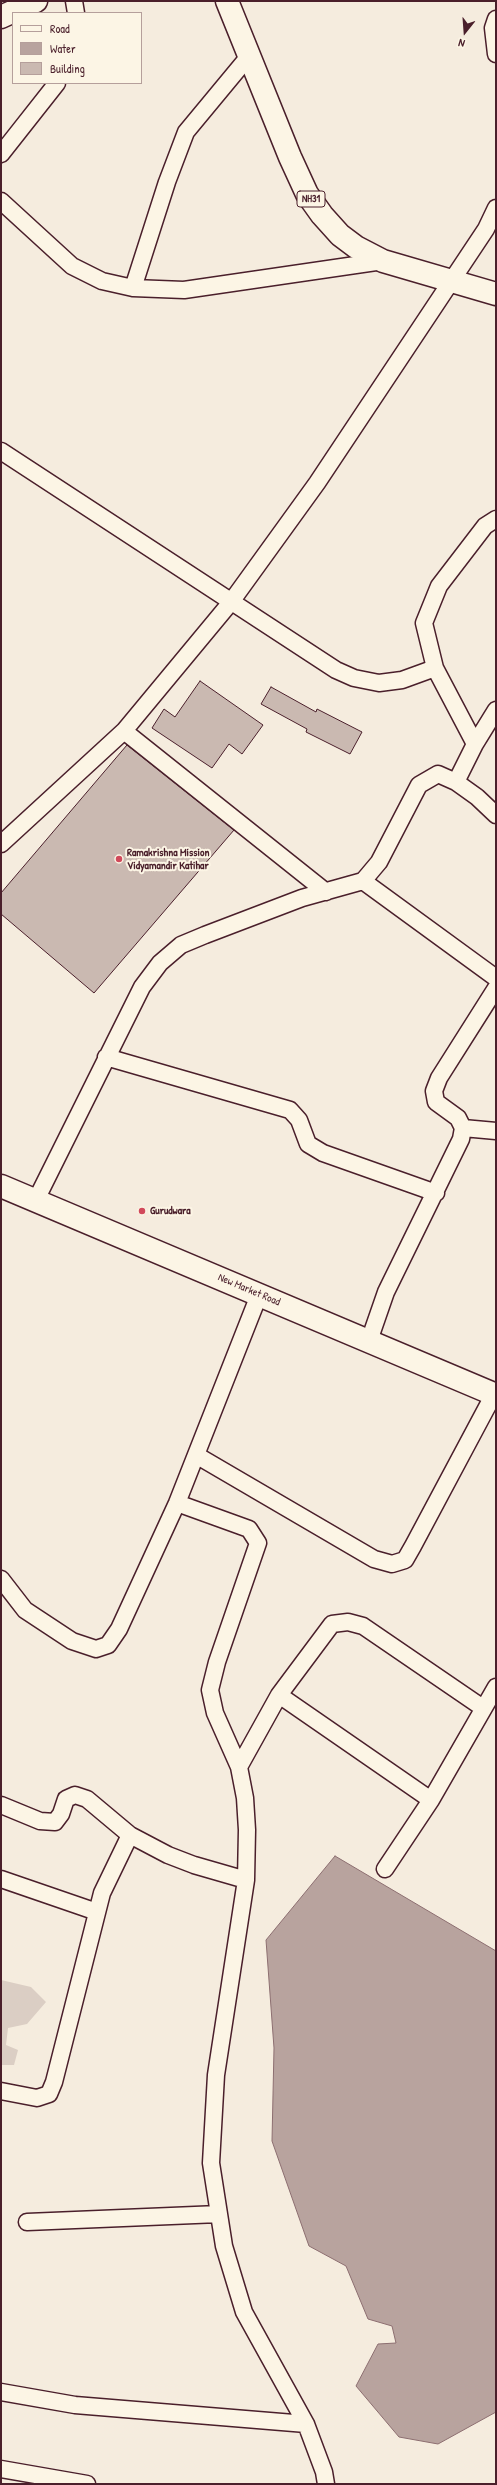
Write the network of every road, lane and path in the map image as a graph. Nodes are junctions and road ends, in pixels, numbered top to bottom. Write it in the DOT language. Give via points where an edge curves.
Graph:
graph roads {
  1 [pos="36,1"];
  2 [pos="74,1"];
  3 [pos="228,1"];
  4 [pos="76,12"];
  5 [pos="1,17"];
  6 [pos="496,19"];
  7 [pos="496,54"];
  8 [pos="249,56"];
  9 [pos="55,84"];
  10 [pos="1,154"];
  11 [pos="1,201"];
  12 [pos="496,208"];
  13 [pos="382,261"];
  14 [pos="450,282"];
  15 [pos="133,288"];
  16 [pos="496,294"];
  17 [pos="1,451"];
  18 [pos="496,519"];
  19 [pos="231,602"];
  20 [pos="435,668"];
  21 [pos="496,710"];
  22 [pos="124,731"];
  23 [pos="475,744"];
  24 [pos="456,782"];
  25 [pos="496,815"];
  26 [pos="1,844"];
  27 [pos="363,881"];
  28 [pos="326,892"];
  29 [pos="496,978"];
  30 [pos="496,988"];
  31 [pos="106,1057"];
  32 [pos="463,1128"];
  33 [pos="496,1131"];
  34 [pos="1,1186"];
  35 [pos="436,1193"];
  36 [pos="36,1200"];
  37 [pos="259,1294"];
  38 [pos="369,1341"];
  39 [pos="495,1394"];
  40 [pos="196,1455"];
  41 [pos="177,1504"];
  42 [pos="1,1579"];
  43 [pos="496,1687"];
  44 [pos="279,1695"];
  45 [pos="483,1708"];
  46 [pos="239,1767"];
  47 [pos="431,1800"];
  48 [pos="1,1805"];
  49 [pos="130,1835"];
  50 [pos="385,1869"];
  51 [pos="1,1879"];
  52 [pos="246,1880"];
  53 [pos="97,1912"];
  54 [pos="1,2090"];
  55 [pos="219,2214"];
  56 [pos="27,2222"];
  57 [pos="1,2392"];
  58 [pos="306,2424"];
  59 [pos="1,2469"];
  60 [pos="87,2484"];
  61 [pos="326,2484"];
  1 -- 5 [label="main road"];
  2 -- 4 [label="street"];
  3 -- 8 [label="main road, NH31"];
  6 -- 7 [label="street" via="493,28"];
  8 -- 13 [label="main road, NH31" via="307,194 340,235"];
  8 -- 15 [label="street" via="186,132"];
  9 -- 10 [label="street"];
  11 -- 15 [label="street" via="72,266 102,281"];
  12 -- 14 [label="street" via="486,229"];
  13 -- 14 [label="main road, NH31"];
  13 -- 15 [label="street" via="184,290"];
  14 -- 16 [label="main road, NH31"];
  14 -- 19 [label="street" via="317,483"];
  17 -- 19 [label="street"];
  18 -- 20 [label="street" via="485,526 439,586 430,606 424,623"];
  19 -- 20 [label="street" via="336,670 354,678 379,683 396,681"];
  19 -- 22 [label="street"];
  20 -- 23 [label="street"];
  21 -- 23 [label="street"];
  22 -- 26 [label="street"];
  22 -- 28 [label="street"];
  23 -- 24 [label="street"];
  24 -- 25 [label="street"];
  24 -- 27 [label="street" via="438,774 419,785 379,862"];
  27 -- 28 [label="street"];
  27 -- 29 [label="street"];
  28 -- 31 [label="street" via="302,898 182,945 160,962 142,987"];
  30 -- 32 [label="street" via="434,1090 436,1102 458,1118"];
  31 -- 35 [label="street" via="290,1110 299,1120 308,1144 323,1153"];
  31 -- 36 [label="street"];
  32 -- 33 [label="street"];
  32 -- 35 [label="street" via="461,1140"];
  34 -- 36 [label="main road, New Market Road"];
  35 -- 38 [label="street" via="386,1292"];
  36 -- 37 [label="main road, New Market Road"];
  37 -- 38 [label="main road, New Market Road"];
  37 -- 40 [label="street"];
  38 -- 39 [label="main road, New Market Road"];
  39 -- 40 [label="street" via="405,1560 392,1564 374,1559"];
  40 -- 41 [label="street"];
  41 -- 42 [label="street" via="119,1629 108,1646 96,1650 72,1641 25,1610"];
  41 -- 46 [label="street" via="249,1529 258,1543 217,1662 210,1690 215,1713"];
  43 -- 45 [label="street"];
  44 -- 45 [label="street" via="332,1624 348,1622 363,1626"];
  44 -- 46 [label="street"];
  44 -- 47 [label="street"];
  45 -- 47 [label="street"];
  46 -- 52 [label="street" via="245,1798 247,1830"];
  47 -- 50 [label="street"];
  48 -- 49 [label="street" via="40,1821 55,1822 66,1799 75,1795 87,1799"];
  49 -- 52 [label="street" via="194,1865"];
  49 -- 53 [label="street" via="102,1893"];
  51 -- 53 [label="street"];
  52 -- 55 [label="street" via="216,2075 211,2163"];
  53 -- 54 [label="street" via="49,2094 38,2098"];
  55 -- 56 [label="street"];
  55 -- 58 [label="street" via="224,2246 244,2312"];
  57 -- 58 [label="street" via="75,2405"];
  58 -- 61 [label="street"];
  59 -- 60 [label="street"];
}
